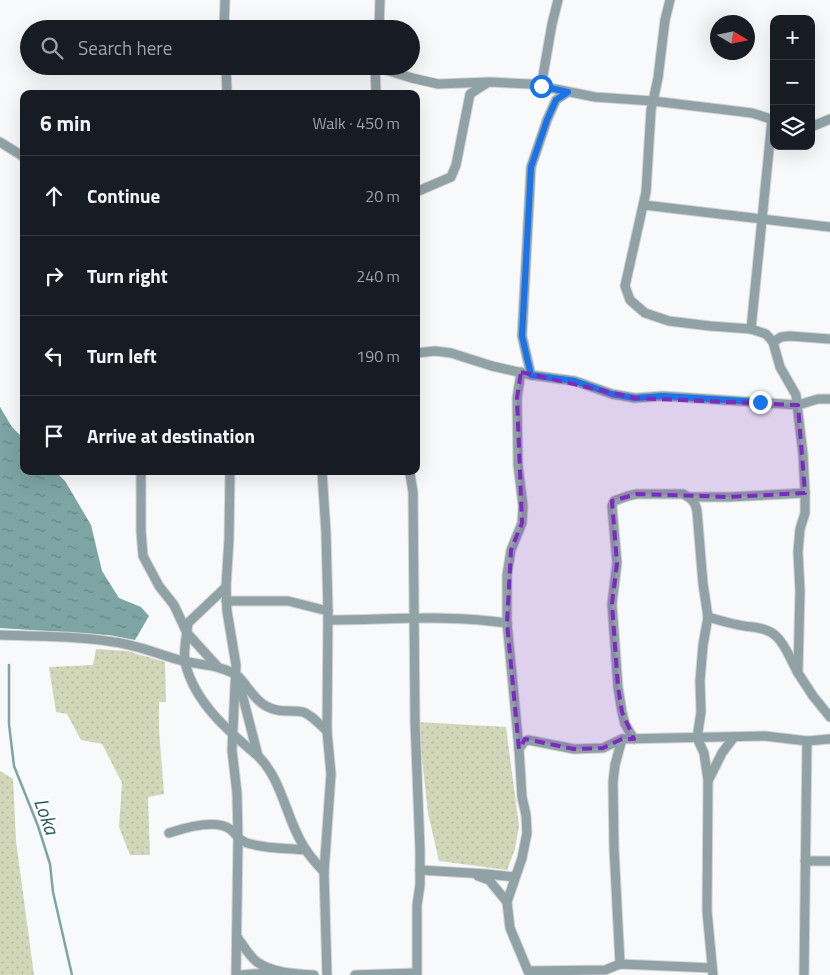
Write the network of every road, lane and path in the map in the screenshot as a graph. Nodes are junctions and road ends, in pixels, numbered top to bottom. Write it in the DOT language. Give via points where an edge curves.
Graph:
graph roads {
  1 [pos="225,0"];
  2 [pos="380,0"];
  3 [pos="558,0"];
  4 [pos="670,0"];
  5 [pos="224,20"];
  6 [pos="379,20"];
  7 [pos="227,75"];
  8 [pos="375,75"];
  9 [pos="403,75"];
  10 [pos="490,82"];
  11 [pos="541,86"];
  12 [pos="228,90"];
  13 [pos="376,90"];
  14 [pos="568,92"];
  15 [pos="653,100"];
  16 [pos="770,119"];
  17 [pos="830,119"];
  18 [pos="815,126"];
  19 [pos="0,142"];
  20 [pos="770,147"];
  21 [pos="20,154"];
  22 [pos="420,190"];
  23 [pos="644,205"];
  24 [pos="762,219"];
  25 [pos="830,227"];
  26 [pos="750,329"];
  27 [pos="830,339"];
  28 [pos="773,342"];
  29 [pos="420,353"];
  30 [pos="521,372"];
  31 [pos="531,375"];
  32 [pos="830,399"];
  33 [pos="798,404"];
  34 [pos="141,475"];
  35 [pos="228,475"];
  36 [pos="322,475"];
  37 [pos="410,475"];
  38 [pos="805,494"];
  39 [pos="691,498"];
  40 [pos="226,587"];
  41 [pos="226,601"];
  42 [pos="328,616"];
  43 [pos="414,617"];
  44 [pos="708,617"];
  45 [pos="507,623"];
  46 [pos="187,633"];
  47 [pos="0,634"];
  48 [pos="185,661"];
  49 [pos="217,666"];
  50 [pos="798,673"];
  51 [pos="237,675"];
  52 [pos="830,717"];
  53 [pos="327,731"];
  54 [pos="232,735"];
  55 [pos="734,737"];
  56 [pos="697,738"];
  57 [pos="622,739"];
  58 [pos="634,739"];
  59 [pos="830,739"];
  60 [pos="807,741"];
  61 [pos="519,749"];
  62 [pos="258,756"];
  63 [pos="708,780"];
  64 [pos="168,833"];
  65 [pos="238,840"];
  66 [pos="306,850"];
  67 [pos="804,861"];
  68 [pos="830,861"];
  69 [pos="420,870"];
  70 [pos="324,872"];
  71 [pos="471,873"];
  72 [pos="515,877"];
  73 [pos="507,902"];
  74 [pos="237,937"];
  75 [pos="620,964"];
  76 [pos="713,971"];
  77 [pos="282,972"];
  78 [pos="526,973"];
  79 [pos="417,974"];
  80 [pos="236,975"];
  81 [pos="241,975"];
  82 [pos="314,975"];
  83 [pos="327,975"];
  84 [pos="355,975"];
  85 [pos="804,975"];
  1 -- 5 [label="street"];
  2 -- 6 [label="street"];
  3 -- 11 [label="street"];
  4 -- 15 [label="street"];
  7 -- 12 [label="street"];
  8 -- 13 [label="street"];
  9 -- 10 [label="street" via="438,84"];
  10 -- 11 [label="street"];
  10 -- 22 [label="street" via="470,94 451,177"];
  11 -- 14 [label="street"];
  14 -- 15 [label="street"];
  14 -- 31 [label="street" via="556,100 531,167 522,336"];
  15 -- 16 [label="street" via="752,113"];
  15 -- 23 [label="street"];
  17 -- 18 [label="street"];
  19 -- 21 [label="street"];
  20 -- 24 [label="street"];
  23 -- 24 [label="street"];
  23 -- 26 [label="street" via="625,286 630,300 645,314 669,321"];
  24 -- 25 [label="street"];
  24 -- 26 [label="street"];
  26 -- 28 [label="street" via="766,334"];
  27 -- 28 [label="street" via="790,336"];
  28 -- 33 [label="street" via="780,367"];
  29 -- 30 [label="street" via="451,353"];
  30 -- 31 [label="street"];
  30 -- 45 [label="street" via="517,398 518,465 523,506 522,523 511,550"];
  31 -- 33 [label="street" via="575,381 635,398 663,396"];
  32 -- 33 [label="street"];
  33 -- 38 [label="street"];
  34 -- 46 [label="street" via="144,556"];
  35 -- 40 [label="street"];
  36 -- 42 [label="street"];
  37 -- 43 [label="street"];
  38 -- 39 [label="street"];
  38 -- 50 [label="street" via="798,552"];
  39 -- 44 [label="street" via="696,503"];
  39 -- 58 [label="street" via="683,494 637,494 618,499 612,506 617,563 612,604 618,687 622,712"];
  40 -- 41 [label="street"];
  40 -- 46 [label="street" via="193,616"];
  41 -- 42 [label="street" via="288,602"];
  41 -- 51 [label="street"];
  42 -- 43 [label="street"];
  42 -- 53 [label="street"];
  43 -- 45 [label="street" via="476,618"];
  43 -- 69 [label="street"];
  44 -- 50 [label="street" via="770,632 782,644"];
  44 -- 56 [label="street"];
  45 -- 61 [label="street"];
  46 -- 48 [label="street"];
  46 -- 49 [label="street"];
  47 -- 48 [label="street" via="113,641"];
  48 -- 49 [label="street"];
  48 -- 54 [label="street" via="202,701"];
  49 -- 51 [label="street"];
  50 -- 52 [label="street"];
  51 -- 53 [label="street" via="254,698 264,705 283,712 302,712"];
  51 -- 54 [label="street"];
  51 -- 62 [label="street"];
  53 -- 70 [label="street" via="331,774"];
  54 -- 62 [label="street"];
  54 -- 65 [label="street"];
  55 -- 56 [label="street"];
  55 -- 60 [label="street" via="764,736"];
  55 -- 63 [label="street"];
  56 -- 58 [label="street"];
  56 -- 63 [label="street" via="704,753"];
  57 -- 58 [label="street"];
  57 -- 61 [label="street" via="602,748 574,749 528,740"];
  57 -- 75 [label="street" via="613,782"];
  59 -- 60 [label="street"];
  60 -- 67 [label="street"];
  61 -- 72 [label="street" via="527,833"];
  62 -- 66 [label="street" via="278,786"];
  63 -- 76 [label="street" via="707,911"];
  64 -- 65 [label="street" via="212,825 230,829"];
  65 -- 66 [label="street"];
  65 -- 74 [label="street"];
  66 -- 70 [label="street"];
  67 -- 68 [label="street"];
  67 -- 85 [label="street"];
  69 -- 71 [label="street"];
  69 -- 79 [label="street"];
  70 -- 83 [label="street"];
  71 -- 72 [label="street"];
  71 -- 73 [label="street" via="489,880"];
  72 -- 73 [label="street"];
  73 -- 78 [label="street" via="510,928"];
  74 -- 77 [label="street" via="256,961"];
  74 -- 80 [label="street"];
  75 -- 76 [label="street"];
  75 -- 78 [label="street" via="606,970"];
  77 -- 81 [label="street"];
  77 -- 82 [label="street"];
  79 -- 84 [label="street"];
}
